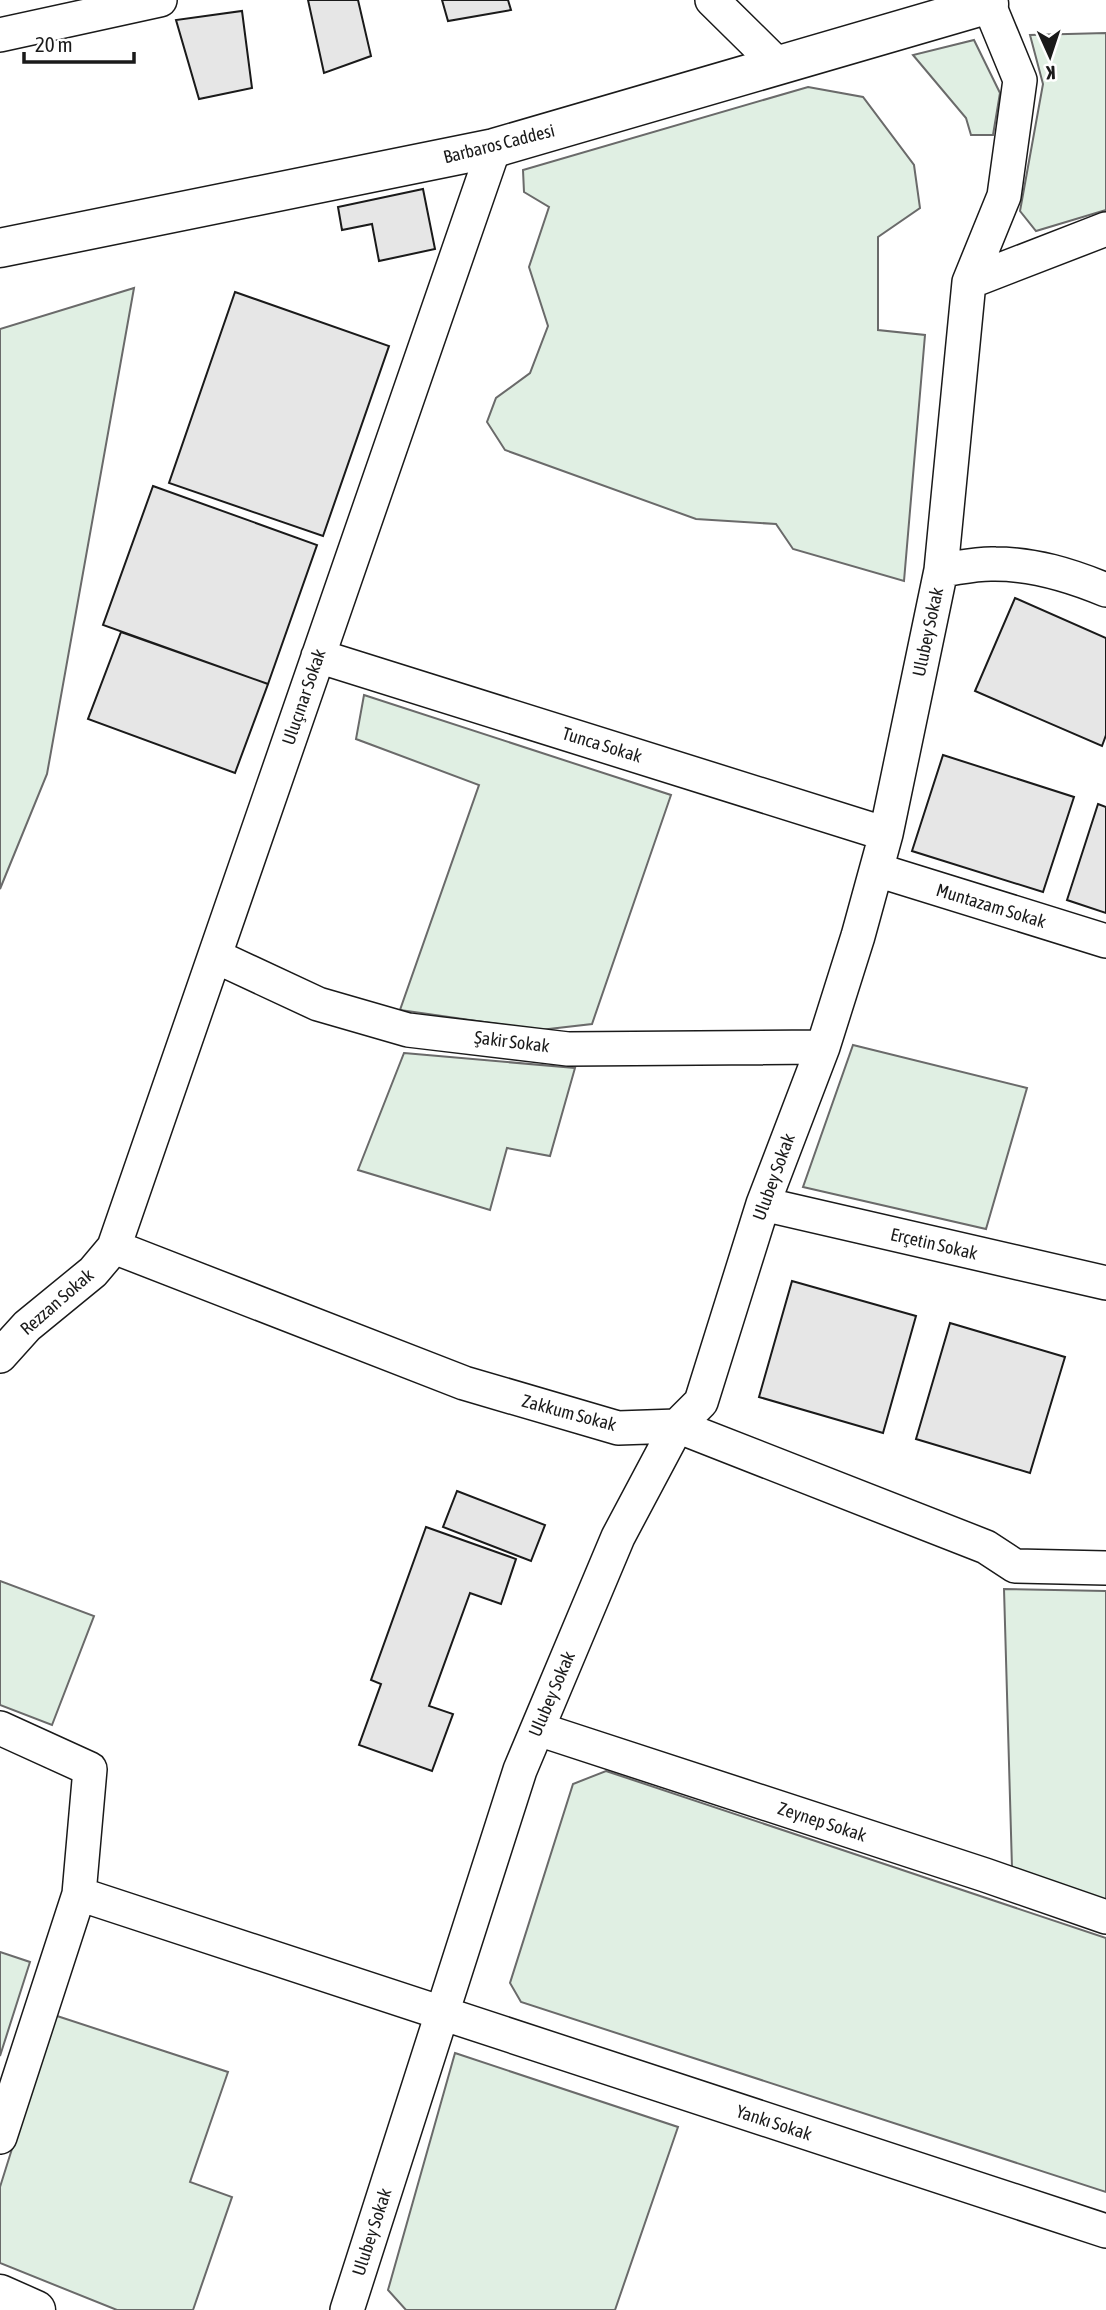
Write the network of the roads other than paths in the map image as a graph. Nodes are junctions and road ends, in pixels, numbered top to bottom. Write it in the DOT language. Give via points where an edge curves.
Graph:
graph roads {
  1 [pos="160,0"];
  2 [pos="712,0"];
  3 [pos="988,2"];
  4 [pos="0,35"];
  5 [pos="779,66"];
  6 [pos="494,148"];
  7 [pos="1106,229"];
  8 [pos="0,248"];
  9 [pos="969,282"];
  10 [pos="941,570"];
  11 [pos="1106,590"];
  12 [pos="318,656"];
  13 [pos="886,834"];
  14 [pos="877,870"];
  15 [pos="1106,941"];
  16 [pos="215,956"];
  17 [pos="823,1047"];
  18 [pos="763,1204"];
  19 [pos="114,1247"];
  20 [pos="1106,1283"];
  21 [pos="0,1356"];
  22 [pos="677,1426"];
  23 [pos="1106,1569"];
  24 [pos="0,1728"];
  25 [pos="538,1729"];
  26 [pos="79,1894"];
  27 [pos="1106,1917"];
  28 [pos="442,2015"];
  29 [pos="0,2137"];
  30 [pos="1106,2231"];
  31 [pos="0,2294"];
  32 [pos="36,2310"];
  33 [pos="347,2310"];
  1 -- 4 [label="street"];
  2 -- 5 [label="street"];
  3 -- 5 [label="street, Barbaros Caddesi"];
  3 -- 9 [label="street, Ulubey Sokak" via="1020,80 1004,196"];
  5 -- 6 [label="street, Barbaros Caddesi"];
  6 -- 8 [label="street, Barbaros Caddesi"];
  6 -- 12 [label="street, Uluçınar Sokak"];
  7 -- 9 [label="street"];
  9 -- 10 [label="street, Ulubey Sokak"];
  10 -- 11 [label="street" via="993,563 1026,565"];
  10 -- 13 [label="street, Ulubey Sokak"];
  12 -- 13 [label="street, Tunca Sokak"];
  12 -- 16 [label="street, Uluçınar Sokak"];
  13 -- 14 [label="street, Ulubey Sokak"];
  14 -- 15 [label="street, Muntazam Sokak"];
  14 -- 17 [label="street, Ulubey Sokak"];
  16 -- 17 [label="street, Şakir Sokak" via="318,1004 408,1030 568,1049"];
  16 -- 19 [label="street, Uluçınar Sokak"];
  17 -- 18 [label="street, Ulubey Sokak"];
  18 -- 20 [label="street, Erçetin Sokak"];
  18 -- 22 [label="street, Ulubey Sokak" via="701,1402"];
  19 -- 21 [label="street, Rezzan Sokak" via="93,1272 27,1326"];
  19 -- 22 [label="street, Zakkum Sokak" via="464,1383 618,1428"];
  22 -- 23 [label="street, Zakkum Sokak" via="986,1547 1015,1566"];
  22 -- 25 [label="street, Ulubey Sokak" via="618,1537"];
  24 -- 26 [label="street" via="90,1769"];
  25 -- 27 [label="street, Zeynep Sokak"];
  25 -- 28 [label="street, Ulubey Sokak" via="520,1770"];
  26 -- 28 [label="street, Yankı Sokak"];
  26 -- 29 [label="street"];
  28 -- 30 [label="street, Yankı Sokak"];
  28 -- 33 [label="street, Ulubey Sokak"];
  31 -- 32 [label="street"];
}
